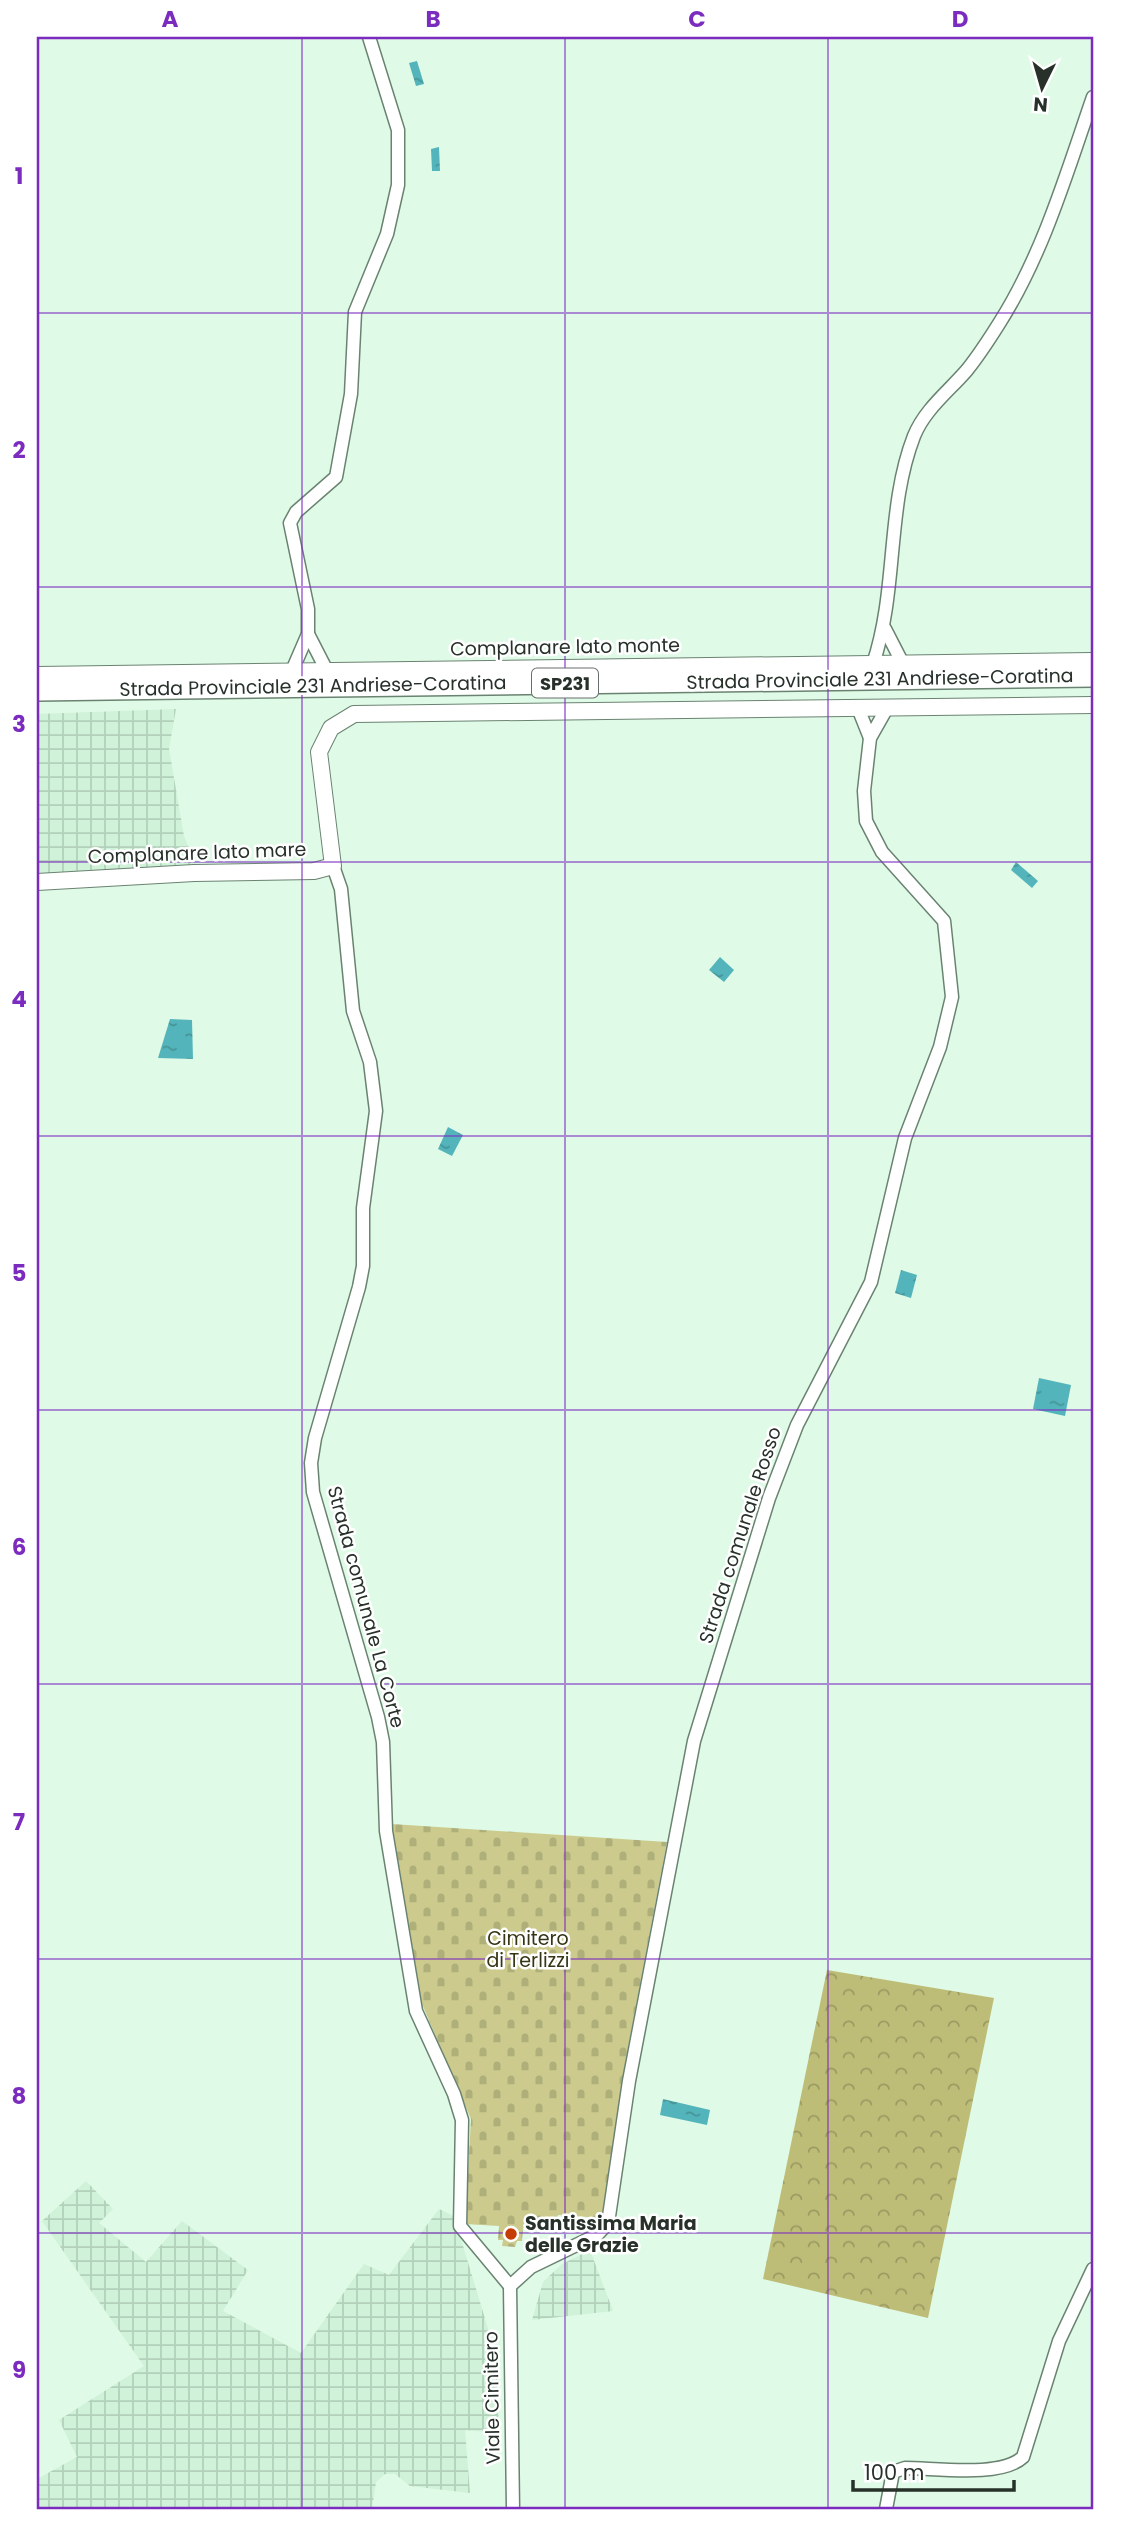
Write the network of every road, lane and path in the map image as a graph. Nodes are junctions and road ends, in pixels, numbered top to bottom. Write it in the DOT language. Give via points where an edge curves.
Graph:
graph roads {
  1 [pos="369,37"];
  2 [pos="1093,97"];
  3 [pos="884,629"];
  4 [pos="309,634"];
  5 [pos="1093,661"];
  6 [pos="873,664"];
  7 [pos="903,664"];
  8 [pos="292,671"];
  9 [pos="327,671"];
  10 [pos="37,675"];
  11 [pos="1093,676"];
  12 [pos="37,690"];
  13 [pos="1093,691"];
  14 [pos="37,705"];
  15 [pos="1093,705"];
  16 [pos="858,708"];
  17 [pos="887,708"];
  18 [pos="870,738"];
  19 [pos="333,866"];
  20 [pos="37,882"];
  21 [pos="1093,2269"];
  22 [pos="510,2286"];
  23 [pos="513,2509"];
  24 [pos="886,2509"];
  1 -- 4 [label="street" via="398,130 399,176 387,234 353,322 351,394 336,477 296,512 290,523 306,589"];
  2 -- 3 [label="street" via="1031,263 969,368 930,408 915,435 896,516"];
  3 -- 6 [label="street"];
  3 -- 7 [label="street"];
  4 -- 8 [label="street"];
  4 -- 9 [label="street"];
  5 -- 7 [label="street, Complanare lato monte"];
  6 -- 7 [label="street, Complanare lato monte"];
  6 -- 9 [label="street, Complanare lato monte"];
  8 -- 9 [label="street, Complanare lato monte"];
  8 -- 10 [label="street, Complanare lato monte"];
  11 -- 12 [label="highway, Strada Provinciale 231 Andriese-Coratina / SP231"];
  13 -- 14 [label="highway, Strada Provinciale 231 Andriese-Coratina / SP231"];
  15 -- 17 [label="street, Complanare lato mare"];
  16 -- 17 [label="street, Complanare lato mare"];
  16 -- 18 [label="street, Strada comunale Rosso"];
  16 -- 19 [label="street, Complanare lato mare" via="354,714 331,728 319,752"];
  17 -- 18 [label="street, Strada comunale Rosso"];
  18 -- 22 [label="street, Strada comunale Rosso" via="864,791 868,827 882,852 944,921 952,997 940,1047 905,1138 871,1282 797,1425 769,1498 694,1741 629,2081 608,2223 597,2235 531,2267"];
  19 -- 20 [label="street, Complanare lato mare" via="314,871"];
  19 -- 22 [label="street, Strada comunale La Corte" via="341,889 353,1011 370,1062 376,1111 363,1208 363,1266 315,1438 312,1484 383,1742 386,1831 416,2011 462,2120 458,2214 464,2232"];
  21 -- 24 [label="street" via="1059,2341 1023,2457 1014,2465 994,2469 905,2468 893,2472"];
  22 -- 23 [label="street, Viale Cimitero"];
}
